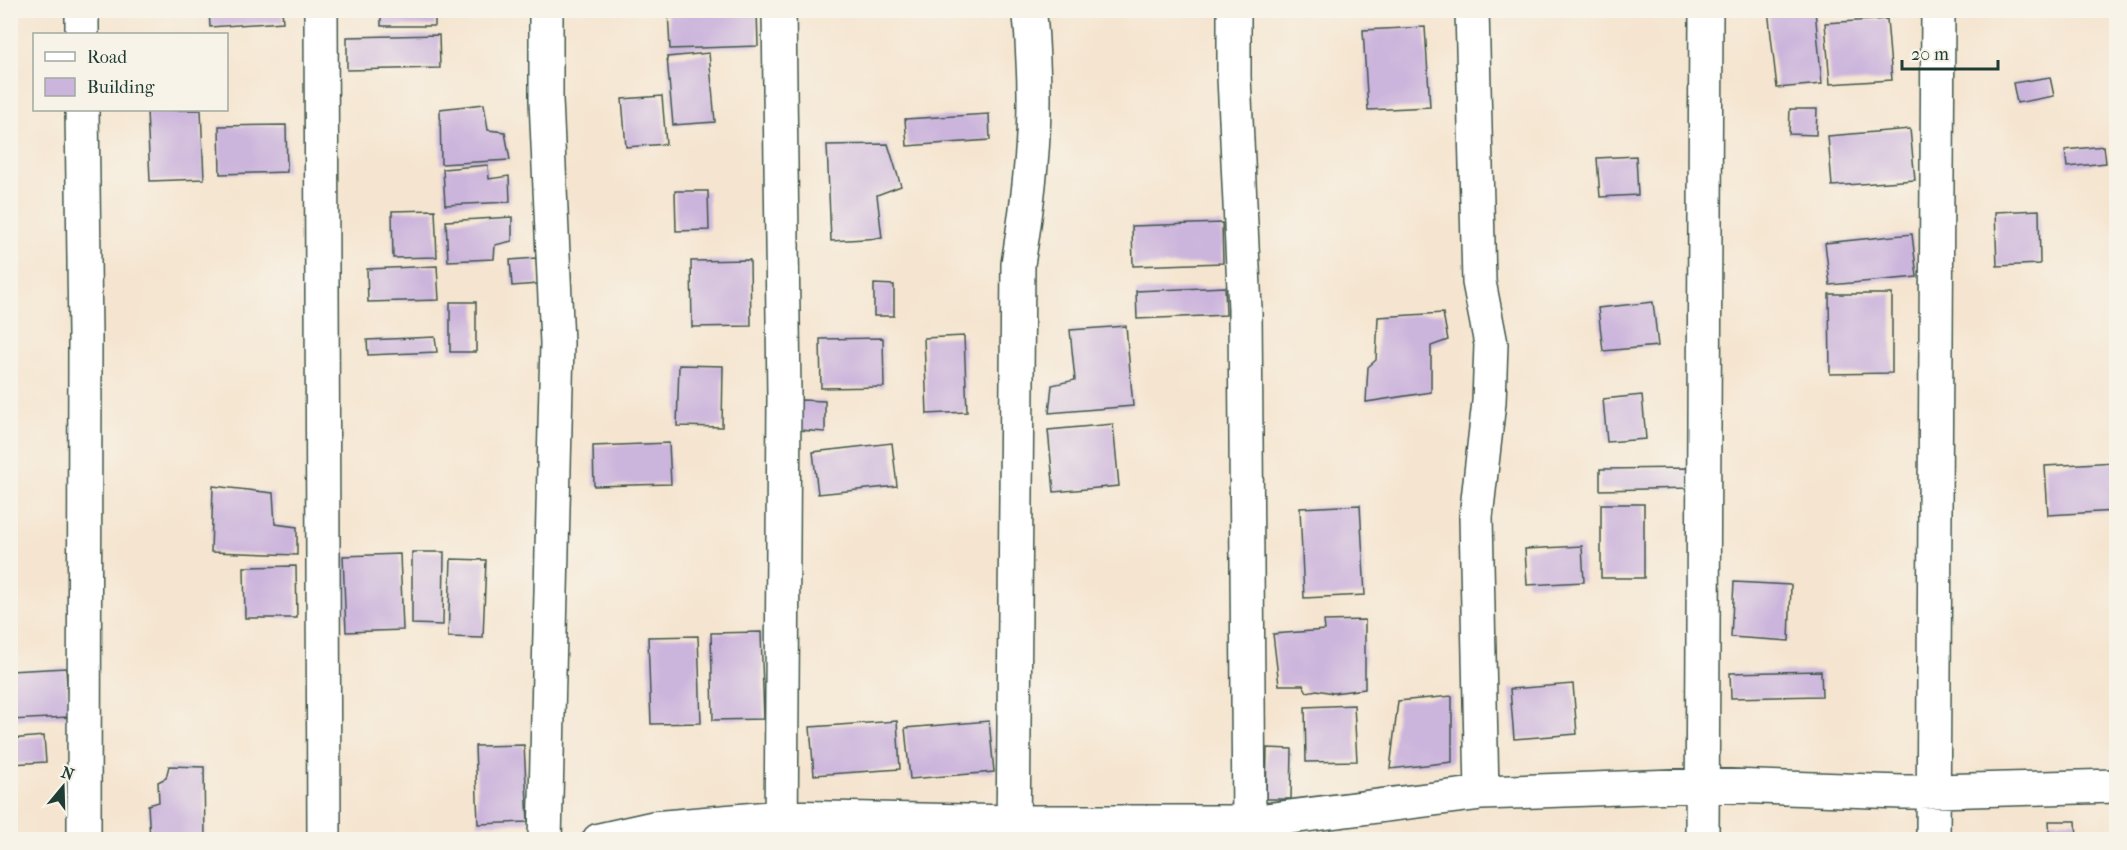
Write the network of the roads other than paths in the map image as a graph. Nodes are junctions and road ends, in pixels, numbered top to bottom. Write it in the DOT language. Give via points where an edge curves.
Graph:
graph roads {
  1 [pos="82,10"];
  2 [pos="321,10"];
  3 [pos="546,10"];
  4 [pos="778,10"];
  5 [pos="1029,10"];
  6 [pos="1234,10"];
  7 [pos="1472,10"];
  8 [pos="1706,10"];
  9 [pos="1938,10"];
  10 [pos="82,33"];
  11 [pos="82,111"];
  12 [pos="1702,785"];
  13 [pos="2116,786"];
  14 [pos="1933,792"];
  15 [pos="1482,793"];
  16 [pos="1249,822"];
  17 [pos="781,828"];
  18 [pos="1013,831"];
  19 [pos="84,840"];
  20 [pos="324,840"];
  21 [pos="545,840"];
  22 [pos="599,840"];
  23 [pos="1702,840"];
  24 [pos="1933,840"];
  1 -- 10 [label="street"];
  2 -- 20 [label="street"];
  3 -- 21 [label="street" via="557,343"];
  4 -- 17 [label="street" via="784,396"];
  5 -- 18 [label="street" via="1035,99 1032,172 1018,264"];
  6 -- 16 [label="street" via="1245,309"];
  7 -- 15 [label="street" via="1479,282 1491,344 1489,402 1476,517"];
  8 -- 12 [label="street"];
  9 -- 14 [label="street"];
  11 -- 19 [label="street" via="86,335"];
  12 -- 14 [label="street"];
  12 -- 15 [label="street"];
  12 -- 23 [label="street"];
  13 -- 14 [label="street"];
  14 -- 24 [label="street"];
  15 -- 16 [label="street"];
  16 -- 18 [label="street"];
  17 -- 18 [label="street"];
  17 -- 22 [label="street" via="652,828"];
}
